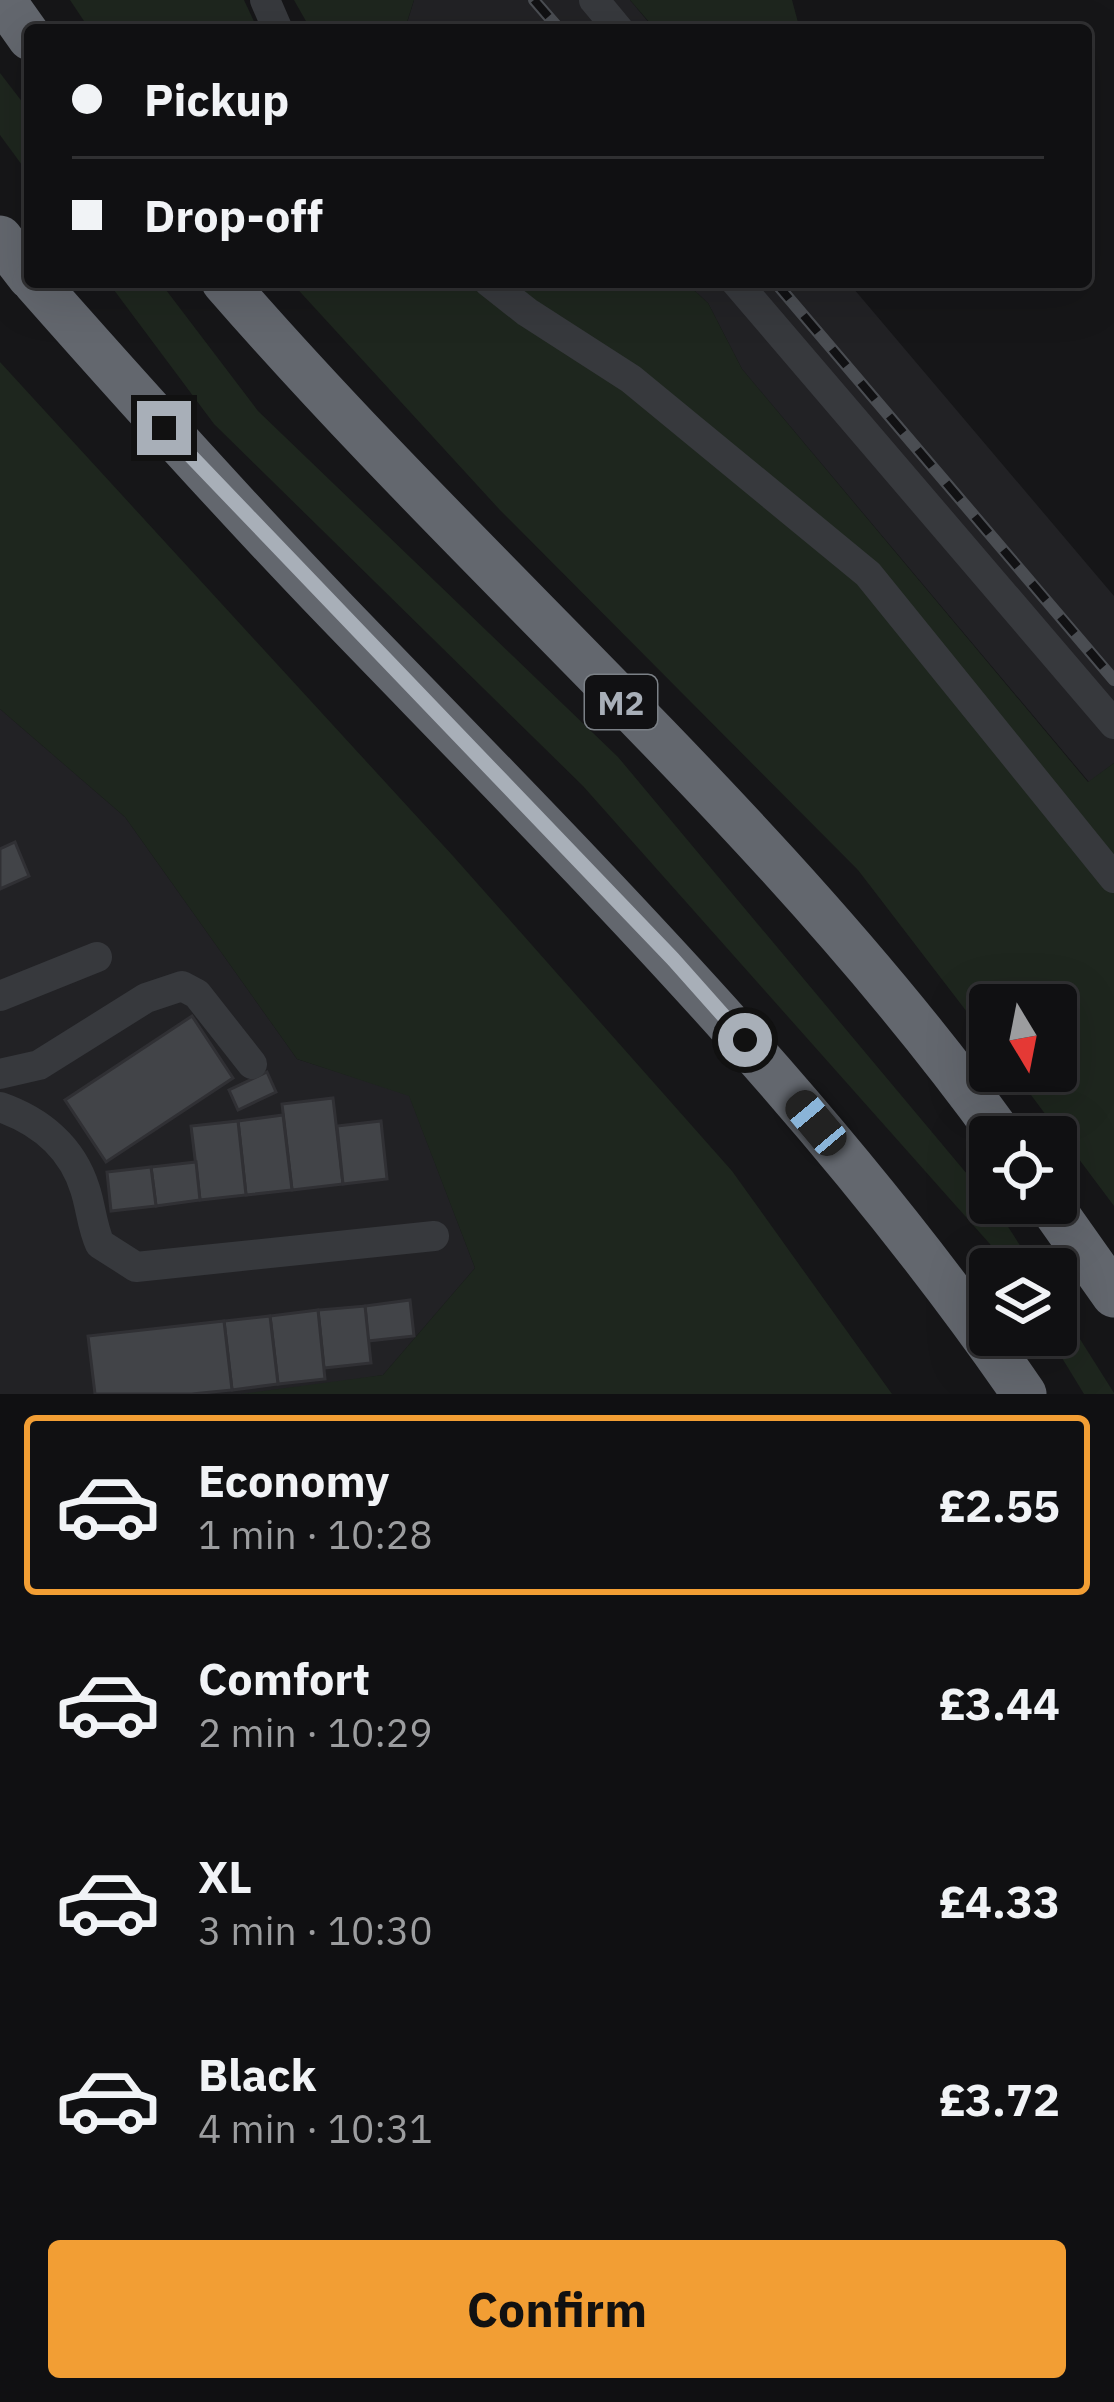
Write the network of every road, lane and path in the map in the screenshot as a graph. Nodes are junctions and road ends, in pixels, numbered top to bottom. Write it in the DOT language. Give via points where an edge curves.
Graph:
graph roads {
  1 [pos="3,0"];
  2 [pos="594,0"];
  3 [pos="615,24"];
  4 [pos="24,30"];
  5 [pos="0,238"];
  6 [pos="24,269"];
  7 [pos="40,288"];
  8 [pos="229,288"];
  9 [pos="496,288"];
  10 [pos="741,288"];
  11 [pos="1114,724"];
  12 [pos="1114,878"];
  13 [pos="98,957"];
  14 [pos="0,996"];
  15 [pos="252,1064"];
  16 [pos="0,1075"];
  17 [pos="0,1107"];
  18 [pos="986,1116"];
  19 [pos="1064,1224"];
  20 [pos="434,1236"];
  21 [pos="1114,1295"];
  22 [pos="1024,1394"];
  1 -- 4 [label="highway"];
  2 -- 3 [label="lane"];
  5 -- 6 [label="highway"];
  7 -- 22 [label="highway" via="728,1021 874,1193"];
  8 -- 18 [label="highway, M2" via="790,880"];
  9 -- 12 [label="lane" via="631,380 868,574"];
  10 -- 11 [label="lane"];
  13 -- 14 [label="lane"];
  15 -- 16 [label="lane" via="182,986 146,998 39,1066"];
  17 -- 20 [label="lane" via="52,1136 81,1178 100,1244 131,1265"];
  19 -- 21 [label="highway"];
}
